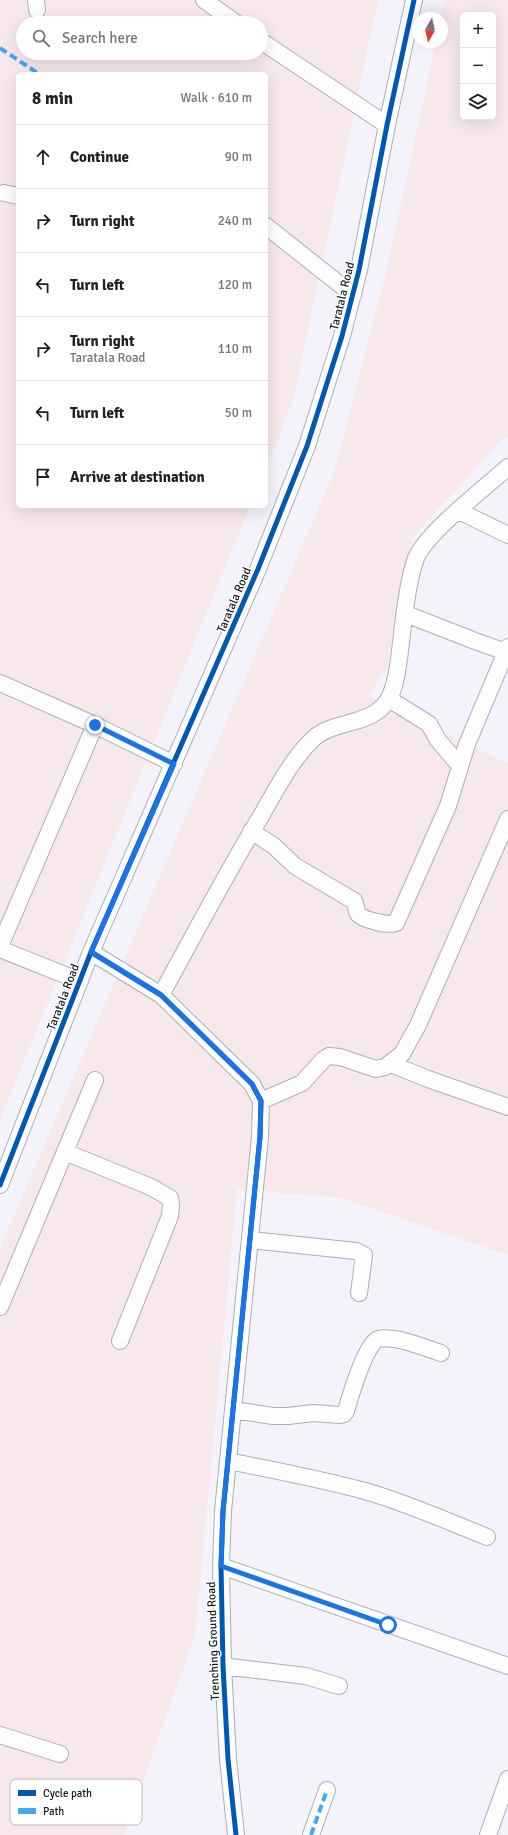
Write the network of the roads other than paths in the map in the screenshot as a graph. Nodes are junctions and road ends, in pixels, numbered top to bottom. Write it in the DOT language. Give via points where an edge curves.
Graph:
graph roads {
  1 [pos="204,0"];
  2 [pos="414,0"];
  3 [pos="226,16"];
  4 [pos="268,46"];
  5 [pos="386,125"];
  6 [pos="268,228"];
  7 [pos="353,295"];
  8 [pos="508,467"];
  9 [pos="459,511"];
  10 [pos="508,535"];
  11 [pos="406,614"];
  12 [pos="507,649"];
  13 [pos="0,683"];
  14 [pos="389,699"];
  15 [pos="95,725"];
  16 [pos="174,764"];
  17 [pos="460,766"];
  18 [pos="508,820"];
  19 [pos="251,831"];
  20 [pos="0,948"];
  21 [pos="91,952"];
  22 [pos="80,981"];
  23 [pos="161,995"];
  24 [pos="391,1064"];
  25 [pos="95,1080"];
  26 [pos="261,1101"];
  27 [pos="508,1107"];
  28 [pos="64,1152"];
  29 [pos="0,1185"];
  30 [pos="250,1240"];
  31 [pos="359,1293"];
  32 [pos="0,1307"];
  33 [pos="120,1341"];
  34 [pos="441,1353"];
  35 [pos="234,1410"];
  36 [pos="228,1461"];
  37 [pos="487,1537"];
  38 [pos="221,1566"];
  39 [pos="223,1666"];
  40 [pos="508,1666"];
  41 [pos="339,1686"];
  42 [pos="0,1735"];
  43 [pos="60,1754"];
  44 [pos="508,1779"];
  45 [pos="327,1790"];
  46 [pos="236,1835"];
  47 [pos="311,1835"];
  48 [pos="488,1835"];
  1 -- 3 [label="street"];
  2 -- 5 [label="street, Taratala Road"];
  4 -- 5 [label="street"];
  5 -- 7 [label="street, Taratala Road" via="360,270"];
  6 -- 7 [label="street"];
  7 -- 16 [label="street, Taratala Road" via="307,446 258,569"];
  8 -- 9 [label="street"];
  9 -- 10 [label="street"];
  9 -- 11 [label="street" via="430,537 417,556 411,575"];
  11 -- 12 [label="street" via="475,641"];
  11 -- 14 [label="street" via="397,673"];
  12 -- 17 [label="street"];
  13 -- 15 [label="street"];
  14 -- 17 [label="street" via="429,724 438,740"];
  14 -- 19 [label="street" via="380,711 357,722 330,729 314,738 285,774"];
  15 -- 16 [label="street"];
  15 -- 20 [label="street"];
  16 -- 21 [label="street, Taratala Road"];
  17 -- 19 [label="street" via="448,806 398,919 392,925 362,917 358,914 354,901 295,866 274,846"];
  18 -- 24 [label="street" via="418,1025 402,1054"];
  19 -- 23 [label="street"];
  20 -- 22 [label="street"];
  21 -- 22 [label="street, Taratala Road"];
  21 -- 23 [label="street"];
  22 -- 29 [label="street, Taratala Road"];
  23 -- 26 [label="street" via="252,1084"];
  24 -- 26 [label="street" via="376,1069 329,1056 302,1083"];
  24 -- 27 [label="street"];
  25 -- 28 [label="street"];
  26 -- 30 [label="street, Trenching Ground Road"];
  28 -- 32 [label="street"];
  28 -- 33 [label="street" via="150,1187 170,1198 170,1216"];
  30 -- 31 [label="street" via="356,1251 364,1255"];
  30 -- 35 [label="street, Trenching Ground Road"];
  34 -- 35 [label="street" via="400,1340 375,1341 355,1383 346,1411 340,1416 313,1413 273,1416"];
  35 -- 36 [label="street, Trenching Ground Road"];
  36 -- 37 [label="street" via="366,1491"];
  36 -- 38 [label="street, Trenching Ground Road"];
  38 -- 39 [label="street, Trenching Ground Road"];
  38 -- 40 [label="street"];
  39 -- 41 [label="street" via="306,1676"];
  39 -- 46 [label="street, Trenching Ground Road" via="228,1759"];
  42 -- 43 [label="street"];
  44 -- 48 [label="street"];
  45 -- 47 [label="street"];
}
